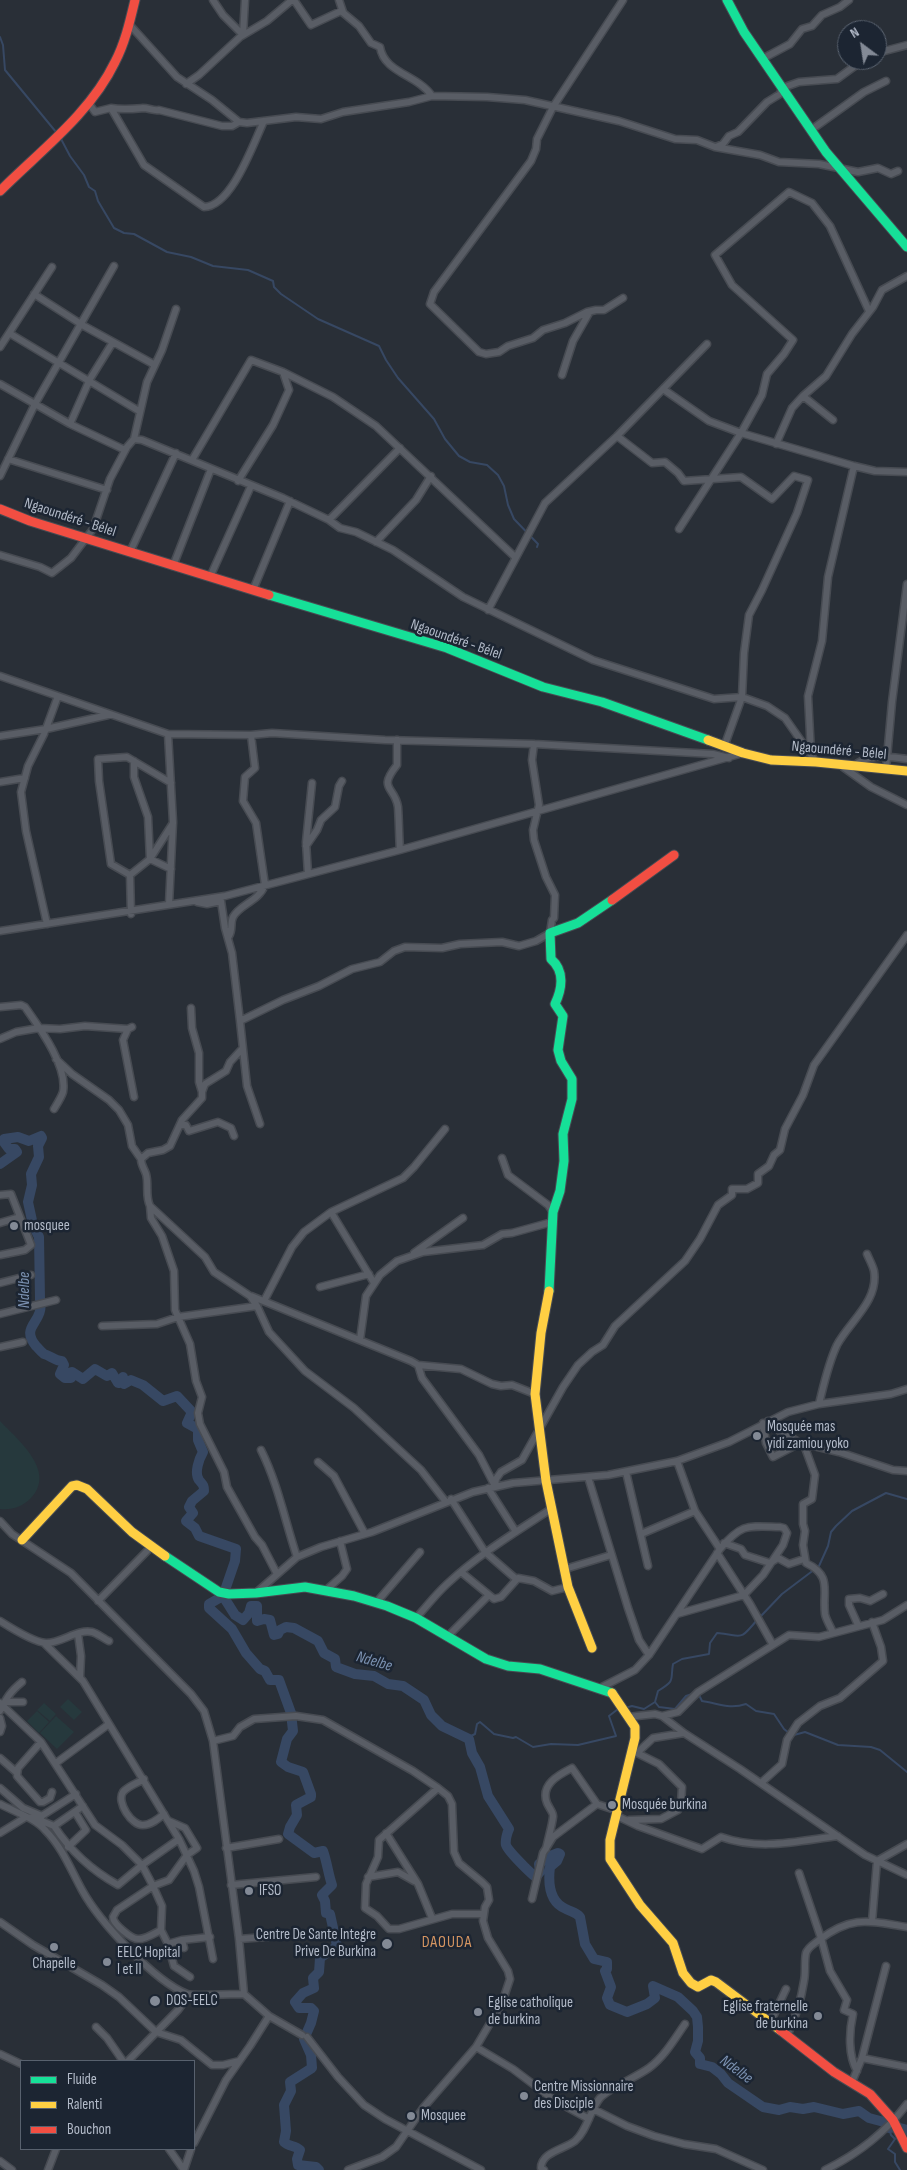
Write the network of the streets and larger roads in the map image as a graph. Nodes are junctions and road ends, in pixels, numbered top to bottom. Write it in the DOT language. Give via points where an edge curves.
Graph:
graph roads {
  1 [pos="135,0"];
  2 [pos="212,0"];
  3 [pos="245,0"];
  4 [pos="293,0"];
  5 [pos="339,0"];
  6 [pos="623,0"];
  7 [pos="727,0"];
  8 [pos="849,0"];
  9 [pos="343,12"];
  10 [pos="129,24"];
  11 [pos="243,35"];
  12 [pos="907,45"];
  13 [pos="887,50"];
  14 [pos="762,58"];
  15 [pos="849,70"];
  16 [pos="886,81"];
  17 [pos="186,84"];
  18 [pos="782,88"];
  19 [pos="432,96"];
  20 [pos="88,102"];
  21 [pos="553,107"];
  22 [pos="111,108"];
  23 [pos="264,121"];
  24 [pos="239,122"];
  25 [pos="811,130"];
  26 [pos="715,147"];
  27 [pos="839,168"];
  28 [pos="898,171"];
  29 [pos="0,191"];
  30 [pos="907,247"];
  31 [pos="114,266"];
  32 [pos="52,267"];
  33 [pos="907,276"];
  34 [pos="34,294"];
  35 [pos="623,298"];
  36 [pos="176,309"];
  37 [pos="869,311"];
  38 [pos="589,312"];
  39 [pos="81,325"];
  40 [pos="9,333"];
  41 [pos="112,342"];
  42 [pos="707,344"];
  43 [pos="0,348"];
  44 [pos="59,363"];
  45 [pos="155,365"];
  46 [pos="283,372"];
  47 [pos="562,375"];
  48 [pos="89,381"];
  49 [pos="0,384"];
  50 [pos="663,389"];
  51 [pos="803,396"];
  52 [pos="36,403"];
  53 [pos="139,411"];
  54 [pos="833,420"];
  55 [pos="70,424"];
  56 [pos="740,433"];
  57 [pos="617,436"];
  58 [pos="134,439"];
  59 [pos="776,444"];
  60 [pos="400,448"];
  61 [pos="125,450"];
  62 [pos="176,453"];
  63 [pos="8,459"];
  64 [pos="192,460"];
  65 [pos="854,466"];
  66 [pos="211,469"];
  67 [pos="907,472"];
  68 [pos="0,476"];
  69 [pos="431,476"];
  70 [pos="711,479"];
  71 [pos="238,480"];
  72 [pos="252,486"];
  73 [pos="107,490"];
  74 [pos="290,501"];
  75 [pos="0,509"];
  76 [pos="329,520"];
  77 [pos="679,529"];
  78 [pos="86,538"];
  79 [pos="376,542"];
  80 [pos="130,552"];
  81 [pos="0,555"];
  82 [pos="515,557"];
  83 [pos="173,566"];
  84 [pos="210,578"];
  85 [pos="907,584"];
  86 [pos="253,590"];
  87 [pos="488,610"];
  88 [pos="0,676"];
  89 [pos="58,696"];
  90 [pos="742,697"];
  91 [pos="108,715"];
  92 [pos="46,729"];
  93 [pos="168,734"];
  94 [pos="251,735"];
  95 [pos="0,736"];
  96 [pos="396,740"];
  97 [pos="534,744"];
  98 [pos="724,747"];
  99 [pos="743,754"];
  100 [pos="887,757"];
  101 [pos="730,758"];
  102 [pos="814,758"];
  103 [pos="907,760"];
  104 [pos="134,761"];
  105 [pos="842,766"];
  106 [pos="854,766"];
  107 [pos="886,769"];
  108 [pos="907,771"];
  109 [pos="25,778"];
  110 [pos="342,781"];
  111 [pos="0,782"];
  112 [pos="171,783"];
  113 [pos="312,783"];
  114 [pos="907,805"];
  115 [pos="538,811"];
  116 [pos="173,822"];
  117 [pos="306,846"];
  118 [pos="400,850"];
  119 [pos="674,855"];
  120 [pos="150,859"];
  121 [pos="171,869"];
  122 [pos="308,874"];
  123 [pos="130,875"];
  124 [pos="265,885"];
  125 [pos="192,901"];
  126 [pos="169,904"];
  127 [pos="131,912"];
  128 [pos="47,924"];
  129 [pos="0,931"];
  130 [pos="550,933"];
  131 [pos="907,935"];
  132 [pos="229,936"];
  133 [pos="0,1007"];
  134 [pos="191,1008"];
  135 [pos="240,1020"];
  136 [pos="39,1028"];
  137 [pos="0,1039"];
  138 [pos="242,1049"];
  139 [pos="56,1059"];
  140 [pos="202,1092"];
  141 [pos="134,1097"];
  142 [pos="54,1109"];
  143 [pos="260,1124"];
  144 [pos="180,1125"];
  145 [pos="445,1129"];
  146 [pos="234,1136"];
  147 [pos="502,1158"];
  148 [pos="141,1159"];
  149 [pos="0,1194"];
  150 [pos="150,1206"];
  151 [pos="331,1212"];
  152 [pos="553,1212"];
  153 [pos="20,1217"];
  154 [pos="463,1218"];
  155 [pos="552,1222"];
  156 [pos="0,1223"];
  157 [pos="866,1254"];
  158 [pos="0,1255"];
  159 [pos="408,1257"];
  160 [pos="369,1274"];
  161 [pos="31,1275"];
  162 [pos="374,1282"];
  163 [pos="0,1283"];
  164 [pos="320,1287"];
  165 [pos="250,1296"];
  166 [pos="56,1300"];
  167 [pos="264,1301"];
  168 [pos="257,1306"];
  169 [pos="0,1314"];
  170 [pos="178,1317"];
  171 [pos="102,1326"];
  172 [pos="360,1340"];
  173 [pos="23,1342"];
  174 [pos="0,1348"];
  175 [pos="418,1365"];
  176 [pos="907,1389"];
  177 [pos="534,1394"];
  178 [pos="819,1404"];
  179 [pos="766,1422"];
  180 [pos="539,1431"];
  181 [pos="802,1444"];
  182 [pos="261,1450"];
  183 [pos="318,1462"];
  184 [pos="677,1462"];
  185 [pos="907,1471"];
  186 [pos="626,1472"];
  187 [pos="588,1477"];
  188 [pos="546,1481"];
  189 [pos="496,1487"];
  190 [pos="488,1488"];
  191 [pos="449,1500"];
  192 [pos="551,1509"];
  193 [pos="695,1511"];
  194 [pos="0,1520"];
  195 [pos="516,1532"];
  196 [pos="365,1534"];
  197 [pos="641,1534"];
  198 [pos="22,1540"];
  199 [pos="340,1541"];
  200 [pos="151,1547"];
  201 [pos="720,1548"];
  202 [pos="420,1552"];
  203 [pos="485,1552"];
  204 [pos="611,1555"];
  205 [pos="297,1557"];
  206 [pos="804,1559"];
  207 [pos="770,1563"];
  208 [pos="648,1566"];
  209 [pos="565,1569"];
  210 [pos="461,1572"];
  211 [pos="277,1574"];
  212 [pos="516,1579"];
  213 [pos="568,1587"];
  214 [pos="325,1591"];
  215 [pos="256,1593"];
  216 [pos="883,1594"];
  217 [pos="489,1595"];
  218 [pos="744,1595"];
  219 [pos="98,1601"];
  220 [pos="376,1603"];
  221 [pos="907,1605"];
  222 [pos="677,1614"];
  223 [pos="416,1618"];
  224 [pos="0,1621"];
  225 [pos="872,1622"];
  226 [pos="858,1625"];
  227 [pos="833,1633"];
  228 [pos="78,1634"];
  229 [pos="447,1637"];
  230 [pos="109,1641"];
  231 [pos="44,1643"];
  232 [pos="773,1645"];
  233 [pos="592,1648"];
  234 [pos="649,1655"];
  235 [pos="80,1677"];
  236 [pos="22,1682"];
  237 [pos="600,1688"];
  238 [pos="23,1702"];
  239 [pos="2,1706"];
  240 [pos="624,1711"];
  241 [pos="662,1716"];
  242 [pos="0,1718"];
  243 [pos="109,1724"];
  244 [pos="0,1732"];
  245 [pos="684,1733"];
  246 [pos="213,1740"];
  247 [pos="42,1742"];
  248 [pos="635,1752"];
  249 [pos="0,1758"];
  250 [pos="56,1763"];
  251 [pos="16,1772"];
  252 [pos="144,1779"];
  253 [pos="761,1784"];
  254 [pos="0,1788"];
  255 [pos="438,1788"];
  256 [pos="52,1792"];
  257 [pos="76,1794"];
  258 [pos="0,1804"];
  259 [pos="597,1804"];
  260 [pos="84,1806"];
  261 [pos="75,1812"];
  262 [pos="164,1814"];
  263 [pos="26,1816"];
  264 [pos="620,1816"];
  265 [pos="39,1817"];
  266 [pos="169,1821"];
  267 [pos="54,1826"];
  268 [pos="0,1833"];
  269 [pos="386,1833"];
  270 [pos="838,1836"];
  271 [pos="279,1839"];
  272 [pos="179,1840"];
  273 [pos="907,1844"];
  274 [pos="68,1847"];
  275 [pos="226,1848"];
  276 [pos="546,1848"];
  277 [pos="187,1855"];
  278 [pos="877,1860"];
  279 [pos="142,1865"];
  280 [pos="799,1873"];
  281 [pos="907,1875"];
  282 [pos="316,1877"];
  283 [pos="368,1877"];
  284 [pos="418,1884"];
  285 [pos="230,1885"];
  286 [pos="153,1886"];
  287 [pos="532,1899"];
  288 [pos="484,1914"];
  289 [pos="432,1918"];
  290 [pos="0,1922"];
  291 [pos="872,1922"];
  292 [pos="907,1927"];
  293 [pos="161,1930"];
  294 [pos="279,1936"];
  295 [pos="210,1937"];
  296 [pos="821,1938"];
  297 [pos="239,1939"];
  298 [pos="182,1940"];
  299 [pos="168,1944"];
  300 [pos="184,1948"];
  301 [pos="213,1959"];
  302 [pos="886,1966"];
  303 [pos="190,1977"];
  304 [pos="786,1989"];
  305 [pos="244,1994"];
  306 [pos="189,1995"];
  307 [pos="269,2016"];
  308 [pos="770,2023"];
  309 [pos="685,2024"];
  310 [pos="96,2027"];
  311 [pos="156,2032"];
  312 [pos="787,2036"];
  313 [pos="476,2047"];
  314 [pos="0,2054"];
  315 [pos="862,2058"];
  316 [pos="122,2060"];
  317 [pos="129,2060"];
  318 [pos="239,2061"];
  319 [pos="20,2064"];
  320 [pos="907,2067"];
  321 [pos="857,2072"];
  322 [pos="852,2082"];
  323 [pos="907,2104"];
  324 [pos="594,2110"];
  325 [pos="589,2119"];
  326 [pos="893,2121"];
  327 [pos="407,2131"];
  328 [pos="195,2141"];
  329 [pos="907,2148"];
  330 [pos="56,2150"];
  331 [pos="170,2150"];
  332 [pos="191,2150"];
  333 [pos="0,2161"];
  334 [pos="12,2170"];
  335 [pos="48,2170"];
  336 [pos="184,2170"];
  337 [pos="348,2170"];
  338 [pos="481,2170"];
  339 [pos="544,2170"];
  340 [pos="763,2170"];
  341 [pos="825,2170"];
  1 -- 10 [label="street"];
  2 -- 11 [label="street"];
  3 -- 11 [label="street"];
  4 -- 9 [label="street" via="311,25 337,11"];
  4 -- 11 [label="street"];
  5 -- 9 [label="street"];
  6 -- 21 [label="street"];
  7 -- 14 [label="street"];
  8 -- 14 [label="street" via="822,15 812,26 802,29 790,44"];
  9 -- 19 [label="street" via="371,43 380,47 384,60 420,83"];
  10 -- 17 [label="street"];
  10 -- 20 [label="street" via="112,69"];
  11 -- 17 [label="street"];
  12 -- 13 [label="street"];
  14 -- 18 [label="street"];
  15 -- 18 [label="street" via="837,78 799,82"];
  16 -- 25 [label="street" via="864,92"];
  17 -- 24 [label="street"];
  18 -- 25 [label="street"];
  18 -- 26 [label="street" via="780,94 767,102 738,132"];
  19 -- 21 [label="street" via="525,100"];
  19 -- 23 [label="street" via="321,119 296,117"];
  20 -- 22 [label="street" via="95,112"];
  20 -- 29 [label="street"];
  21 -- 26 [label="street"];
  21 -- 38 [label="street" via="536,138 532,161 434,292 430,304 479,352 486,354 499,352"];
  22 -- 23 [label="street" via="144,165 204,208 212,206 229,191"];
  22 -- 24 [label="street" via="159,110 222,126"];
  23 -- 24 [label="street"];
  25 -- 27 [label="street"];
  26 -- 27 [label="street" via="779,162"];
  27 -- 28 [label="street" via="858,172 878,168 891,174"];
  27 -- 30 [label="street"];
  31 -- 39 [label="street"];
  32 -- 34 [label="street"];
  33 -- 37 [label="street" via="882,290"];
  34 -- 39 [label="street"];
  34 -- 40 [label="street"];
  35 -- 38 [label="street" via="604,310"];
  36 -- 45 [label="street"];
  37 -- 51 [label="street" via="826,376"];
  37 -- 56 [label="street" via="830,226 812,203 789,192 714,255 732,286 793,340 767,374 762,395"];
  38 -- 47 [label="street" via="573,341"];
  39 -- 41 [label="street"];
  39 -- 44 [label="street"];
  40 -- 43 [label="street"];
  40 -- 44 [label="street"];
  41 -- 45 [label="street"];
  41 -- 48 [label="street"];
  42 -- 50 [label="street"];
  44 -- 48 [label="street"];
  44 -- 52 [label="street"];
  45 -- 53 [label="street"];
  46 -- 60 [label="street" via="333,397 376,426"];
  46 -- 64 [label="street" via="251,360"];
  46 -- 71 [label="street" via="289,390 273,425"];
  48 -- 53 [label="street"];
  48 -- 55 [label="street"];
  49 -- 52 [label="street"];
  50 -- 56 [label="street" via="709,421"];
  50 -- 57 [label="street"];
  51 -- 54 [label="street"];
  51 -- 59 [label="street" via="792,408"];
  52 -- 55 [label="street"];
  52 -- 63 [label="street"];
  53 -- 58 [label="street"];
  55 -- 61 [label="street"];
  56 -- 59 [label="street"];
  56 -- 70 [label="street"];
  57 -- 70 [label="street" via="652,463 665,462 684,481"];
  57 -- 82 [label="street" via="545,503"];
  58 -- 61 [label="street"];
  58 -- 62 [label="street"];
  59 -- 65 [label="street"];
  60 -- 69 [label="street"];
  60 -- 76 [label="street"];
  61 -- 73 [label="street"];
  62 -- 64 [label="street"];
  62 -- 80 [label="street"];
  63 -- 68 [label="street"];
  63 -- 73 [label="street"];
  64 -- 66 [label="street"];
  65 -- 67 [label="street" via="875,471"];
  65 -- 102 [label="street" via="828,577 822,641 808,696"];
  66 -- 71 [label="street"];
  66 -- 83 [label="street"];
  69 -- 79 [label="street" via="416,500"];
  69 -- 82 [label="street"];
  70 -- 77 [label="street"];
  70 -- 90 [label="street" via="741,477 772,499 794,476 808,480 797,513 749,615"];
  71 -- 72 [label="street"];
  72 -- 74 [label="street"];
  72 -- 84 [label="street"];
  73 -- 78 [label="street" via="93,529"];
  74 -- 76 [label="street"];
  74 -- 86 [label="street"];
  75 -- 78 [label="street, Ngaoundéré - Bélel"];
  76 -- 79 [label="street" via="340,528"];
  78 -- 80 [label="street, Ngaoundéré - Bélel"];
  78 -- 81 [label="street" via="71,558 52,573"];
  79 -- 87 [label="street"];
  80 -- 83 [label="street, Ngaoundéré - Bélel"];
  82 -- 87 [label="street"];
  83 -- 84 [label="street, Ngaoundéré - Bélel"];
  84 -- 86 [label="street, Ngaoundéré - Bélel"];
  85 -- 100 [label="street"];
  86 -- 98 [label="street, Ngaoundéré - Bélel" via="447,648 543,688 602,702"];
  87 -- 90 [label="street" via="593,660 714,699"];
  88 -- 89 [label="street"];
  89 -- 91 [label="street"];
  89 -- 92 [label="street"];
  90 -- 98 [label="street"];
  90 -- 102 [label="street" via="767,706 784,718"];
  91 -- 92 [label="street"];
  91 -- 93 [label="street"];
  92 -- 95 [label="street"];
  92 -- 109 [label="street"];
  93 -- 94 [label="street"];
  93 -- 112 [label="street"];
  94 -- 96 [label="street" via="272,733"];
  94 -- 124 [label="street" via="255,768 245,777 243,801 256,823"];
  96 -- 97 [label="street"];
  96 -- 118 [label="street" via="397,765 389,774 388,787 397,805"];
  97 -- 101 [label="street" via="713,754"];
  97 -- 115 [label="street" via="532,757"];
  98 -- 99 [label="street, Ngaoundéré - Bélel"];
  99 -- 101 [label="street"];
  99 -- 102 [label="street, Ngaoundéré - Bélel" via="771,760"];
  100 -- 103 [label="street"];
  100 -- 106 [label="street" via="863,759"];
  100 -- 107 [label="street"];
  101 -- 115 [label="street"];
  102 -- 105 [label="street, Ngaoundéré - Bélel"];
  104 -- 112 [label="street"];
  104 -- 120 [label="street" via="134,777 148,817"];
  104 -- 123 [label="street" via="127,757 98,759 111,864"];
  105 -- 106 [label="street, Ngaoundéré - Bélel"];
  105 -- 114 [label="street" via="870,787"];
  106 -- 107 [label="street, Ngaoundéré - Bélel"];
  107 -- 108 [label="street, Ngaoundéré - Bélel"];
  109 -- 111 [label="street"];
  109 -- 128 [label="street" via="21,792 26,831"];
  110 -- 117 [label="street" via="335,807 320,820"];
  112 -- 116 [label="street"];
  113 -- 117 [label="street"];
  115 -- 118 [label="street"];
  115 -- 130 [label="street" via="534,840 555,895"];
  116 -- 120 [label="street"];
  116 -- 121 [label="street"];
  117 -- 122 [label="street"];
  118 -- 122 [label="street"];
  119 -- 130 [label="street" via="600,910"];
  120 -- 121 [label="street"];
  120 -- 123 [label="street"];
  121 -- 126 [label="street"];
  122 -- 124 [label="street"];
  123 -- 127 [label="street"];
  124 -- 125 [label="street"];
  124 -- 132 [label="street" via="254,900 232,918"];
  125 -- 126 [label="street"];
  125 -- 132 [label="street" via="222,902"];
  126 -- 127 [label="street"];
  127 -- 128 [label="street"];
  128 -- 129 [label="street"];
  130 -- 135 [label="street" via="519,946 502,942 442,948 405,947 380,962 352,969"];
  130 -- 152 [label="street" via="551,960 560,970 560,993 555,1004 563,1016 558,1038 559,1056 573,1087 563,1134 560,1191"];
  131 -- 180 [label="street" via="814,1065 804,1095 785,1129 780,1150 769,1166 758,1174 758,1183 732,1189 732,1195 718,1205 685,1261 615,1326 603,1345 578,1365 562,1387"];
  132 -- 135 [label="street"];
  133 -- 136 [label="street" via="23,1006"];
  134 -- 140 [label="street"];
  135 -- 138 [label="street"];
  136 -- 137 [label="street"];
  136 -- 139 [label="street"];
  136 -- 141 [label="street" via="130,1028 123,1040"];
  138 -- 140 [label="street" via="226,1071 205,1084"];
  138 -- 143 [label="street" via="248,1086"];
  139 -- 142 [label="street" via="63,1092"];
  139 -- 148 [label="street" via="119,1110 128,1125 132,1146"];
  140 -- 144 [label="street" via="202,1098"];
  144 -- 146 [label="street" via="186,1125 191,1131 218,1122 231,1128"];
  144 -- 148 [label="street" via="170,1146 148,1153"];
  145 -- 151 [label="street" via="403,1178"];
  147 -- 152 [label="street" via="508,1175"];
  148 -- 150 [label="street" via="147,1176"];
  149 -- 153 [label="street" via="11,1194"];
  150 -- 165 [label="street" via="205,1257 214,1272"];
  150 -- 170 [label="street" via="151,1218 159,1229 174,1271 173,1300"];
  151 -- 160 [label="street"];
  151 -- 167 [label="street" via="304,1232 292,1247"];
  152 -- 155 [label="street"];
  153 -- 156 [label="street"];
  153 -- 158 [label="street" via="31,1245 25,1250"];
  154 -- 159 [label="street"];
  155 -- 159 [label="street" via="502,1234 483,1245 423,1252"];
  155 -- 177 [label="street" via="551,1283"];
  157 -- 178 [label="street" via="874,1270 874,1284 866,1304 838,1344 827,1370"];
  159 -- 162 [label="street" via="397,1261"];
  160 -- 162 [label="street"];
  160 -- 164 [label="street"];
  161 -- 163 [label="street"];
  162 -- 172 [label="street" via="366,1296"];
  165 -- 167 [label="street"];
  165 -- 168 [label="street"];
  166 -- 169 [label="street"];
  167 -- 172 [label="street"];
  168 -- 170 [label="street"];
  168 -- 191 [label="street" via="269,1332 305,1371 354,1408"];
  170 -- 171 [label="street" via="157,1324"];
  170 -- 211 [label="street" via="190,1344 201,1395 200,1424 224,1472 227,1487"];
  172 -- 175 [label="street"];
  173 -- 174 [label="street"];
  175 -- 177 [label="street" via="461,1369 492,1384 512,1385"];
  175 -- 189 [label="street" via="422,1378 479,1455"];
  176 -- 178 [label="street"];
  177 -- 180 [label="street"];
  178 -- 179 [label="street"];
  179 -- 181 [label="street"];
  179 -- 181 [label="street" via="766,1443 774,1457"];
  179 -- 184 [label="street" via="729,1442"];
  180 -- 188 [label="street"];
  180 -- 189 [label="street" via="522,1460 496,1479"];
  181 -- 185 [label="street" via="893,1470"];
  181 -- 206 [label="street" via="815,1475 812,1499 803,1504"];
  182 -- 205 [label="street" via="278,1488"];
  183 -- 196 [label="street" via="334,1476"];
  184 -- 186 [label="street"];
  184 -- 193 [label="street"];
  186 -- 187 [label="street"];
  186 -- 197 [label="street"];
  187 -- 188 [label="street"];
  187 -- 204 [label="street"];
  188 -- 189 [label="street"];
  188 -- 192 [label="street"];
  189 -- 190 [label="street"];
  190 -- 191 [label="street"];
  190 -- 195 [label="street"];
  191 -- 196 [label="street"];
  191 -- 203 [label="street"];
  192 -- 195 [label="street"];
  192 -- 209 [label="street"];
  193 -- 197 [label="street"];
  193 -- 201 [label="street"];
  194 -- 198 [label="street"];
  195 -- 203 [label="street"];
  196 -- 199 [label="street"];
  197 -- 208 [label="street"];
  198 -- 200 [label="street" via="76,1485 87,1489 113,1516"];
  198 -- 219 [label="street" via="71,1573"];
  199 -- 205 [label="street"];
  199 -- 214 [label="street" via="347,1569"];
  200 -- 215 [label="street" via="218,1592"];
  200 -- 219 [label="street"];
  201 -- 207 [label="street" via="741,1549 745,1555"];
  201 -- 207 [label="street" via="745,1527 784,1528 787,1533 783,1545"];
  201 -- 218 [label="street"];
  201 -- 222 [label="street"];
  202 -- 220 [label="street"];
  203 -- 210 [label="street"];
  203 -- 212 [label="street"];
  204 -- 209 [label="street"];
  204 -- 234 [label="street" via="639,1640"];
  205 -- 211 [label="street"];
  206 -- 207 [label="street" via="790,1564 778,1558"];
  206 -- 227 [label="street" via="817,1568 825,1581 825,1615"];
  207 -- 218 [label="street"];
  209 -- 213 [label="street"];
  210 -- 217 [label="street"];
  210 -- 223 [label="street"];
  211 -- 215 [label="street"];
  212 -- 213 [label="street" via="534,1581 552,1591"];
  212 -- 217 [label="street" via="498,1599"];
  213 -- 233 [label="street"];
  214 -- 215 [label="street" via="305,1587"];
  214 -- 220 [label="street"];
  216 -- 226 [label="street" via="870,1601 860,1598 849,1600"];
  217 -- 229 [label="street"];
  218 -- 222 [label="street"];
  218 -- 232 [label="street"];
  219 -- 246 [label="street" via="191,1694 204,1711"];
  220 -- 223 [label="street"];
  221 -- 225 [label="street" via="883,1620"];
  222 -- 234 [label="street"];
  223 -- 229 [label="street"];
  224 -- 231 [label="street"];
  225 -- 226 [label="street"];
  225 -- 253 [label="street" via="883,1661 840,1698 820,1706 798,1723 787,1740 782,1764"];
  226 -- 227 [label="street"];
  227 -- 232 [label="street" via="819,1637 789,1635"];
  228 -- 230 [label="street" via="93,1632"];
  228 -- 231 [label="street"];
  228 -- 235 [label="street"];
  229 -- 237 [label="street" via="486,1659 508,1666 540,1669"];
  231 -- 235 [label="street"];
  232 -- 241 [label="street" via="695,1694 678,1712"];
  234 -- 237 [label="street" via="635,1670"];
  235 -- 243 [label="street"];
  236 -- 239 [label="street" via="9,1692"];
  237 -- 240 [label="street" via="612,1693"];
  238 -- 239 [label="street"];
  239 -- 247 [label="street"];
  240 -- 241 [label="street"];
  240 -- 248 [label="street" via="635,1727"];
  241 -- 245 [label="street"];
  242 -- 244 [label="street"];
  243 -- 250 [label="street"];
  243 -- 252 [label="street"];
  245 -- 248 [label="street" via="653,1738"];
  245 -- 253 [label="street"];
  246 -- 255 [label="street" via="233,1736 247,1722 286,1716 323,1720"];
  246 -- 275 [label="street"];
  247 -- 250 [label="street"];
  247 -- 251 [label="street"];
  248 -- 264 [label="street"];
  248 -- 264 [label="street" via="659,1764 683,1792 678,1810 661,1819"];
  249 -- 251 [label="street"];
  250 -- 257 [label="street"];
  251 -- 256 [label="street" via="40,1802 50,1798"];
  252 -- 262 [label="street"];
  252 -- 262 [label="street" via="121,1795 126,1811 137,1825 142,1826"];
  253 -- 270 [label="street"];
  254 -- 265 [label="street"];
  255 -- 269 [label="street"];
  255 -- 288 [label="street" via="452,1804 454,1852 459,1863 487,1888 489,1900"];
  257 -- 260 [label="street"];
  257 -- 265 [label="street"];
  258 -- 263 [label="street"];
  259 -- 264 [label="street"];
  259 -- 276 [label="street" via="553,1837"];
  259 -- 276 [label="street" via="572,1768 551,1781 546,1801 554,1816"];
  260 -- 261 [label="street"];
  260 -- 279 [label="street" via="95,1825"];
  261 -- 267 [label="street"];
  261 -- 274 [label="street" via="86,1830"];
  262 -- 266 [label="street"];
  263 -- 265 [label="street"];
  263 -- 268 [label="street"];
  263 -- 306 [label="street" via="45,1829 55,1842 86,1898 114,1934 157,1974"];
  264 -- 270 [label="street" via="702,1849 721,1837 738,1843 775,1845"];
  264 -- 308 [label="street" via="610,1840 610,1860 640,1905 673,1944 683,1973 698,1987 711,1980 716,1982"];
  265 -- 267 [label="street"];
  266 -- 272 [label="street"];
  266 -- 277 [label="street" via="185,1828 197,1848"];
  267 -- 274 [label="street"];
  269 -- 283 [label="street" via="379,1840 378,1857"];
  269 -- 284 [label="street"];
  270 -- 278 [label="street"];
  271 -- 275 [label="street"];
  272 -- 277 [label="street"];
  272 -- 279 [label="street"];
  273 -- 278 [label="street"];
  274 -- 279 [label="street" via="118,1885"];
  275 -- 285 [label="street"];
  276 -- 287 [label="street"];
  277 -- 286 [label="street" via="169,1880"];
  277 -- 295 [label="street" via="199,1887"];
  278 -- 281 [label="street"];
  278 -- 291 [label="street"];
  279 -- 286 [label="street"];
  280 -- 296 [label="street"];
  282 -- 285 [label="street"];
  283 -- 284 [label="street" via="398,1872"];
  283 -- 289 [label="street" via="365,1908 389,1929 407,1927"];
  284 -- 289 [label="street"];
  285 -- 297 [label="street"];
  286 -- 293 [label="street" via="162,1906"];
  286 -- 293 [label="street" via="117,1910 114,1919 133,1939 141,1940"];
  288 -- 289 [label="street"];
  288 -- 313 [label="street" via="488,1938 510,1978 502,2003"];
  290 -- 311 [label="street" via="105,1988"];
  291 -- 292 [label="street"];
  291 -- 296 [label="street" via="850,1922"];
  293 -- 299 [label="street"];
  294 -- 297 [label="street"];
  295 -- 298 [label="street"];
  295 -- 301 [label="street"];
  296 -- 312 [label="street" via="807,1951 797,2015"];
  296 -- 321 [label="street" via="830,1971 847,2000 844,2010 853,2014 849,2032 852,2062"];
  297 -- 305 [label="street"];
  298 -- 299 [label="street"];
  298 -- 300 [label="street"];
  299 -- 303 [label="street" via="174,1966"];
  302 -- 315 [label="street"];
  304 -- 308 [label="street"];
  305 -- 306 [label="street"];
  305 -- 307 [label="street"];
  306 -- 311 [label="street"];
  307 -- 318 [label="street"];
  307 -- 327 [label="street" via="305,2036 364,2105"];
  308 -- 312 [label="street"];
  309 -- 324 [label="street" via="665,2053 650,2067 599,2099"];
  310 -- 316 [label="street"];
  311 -- 317 [label="street"];
  311 -- 318 [label="street" via="180,2040 212,2065"];
  312 -- 322 [label="street"];
  313 -- 325 [label="street" via="513,2069 554,2100"];
  313 -- 327 [label="street" via="434,2094"];
  314 -- 319 [label="street"];
  315 -- 320 [label="street"];
  315 -- 321 [label="street"];
  318 -- 328 [label="street"];
  321 -- 322 [label="street"];
  322 -- 326 [label="street" via="870,2094"];
  323 -- 326 [label="street"];
  324 -- 325 [label="street"];
  324 -- 340 [label="street" via="654,2136 716,2149"];
  325 -- 339 [label="street" via="576,2140 554,2152 541,2164"];
  326 -- 329 [label="street"];
  326 -- 341 [label="street" via="861,2150"];
  327 -- 337 [label="street" via="388,2154"];
  327 -- 338 [label="street"];
  330 -- 335 [label="street"];
  331 -- 336 [label="street"];
  332 -- 336 [label="street"];
  333 -- 334 [label="street"];
}
